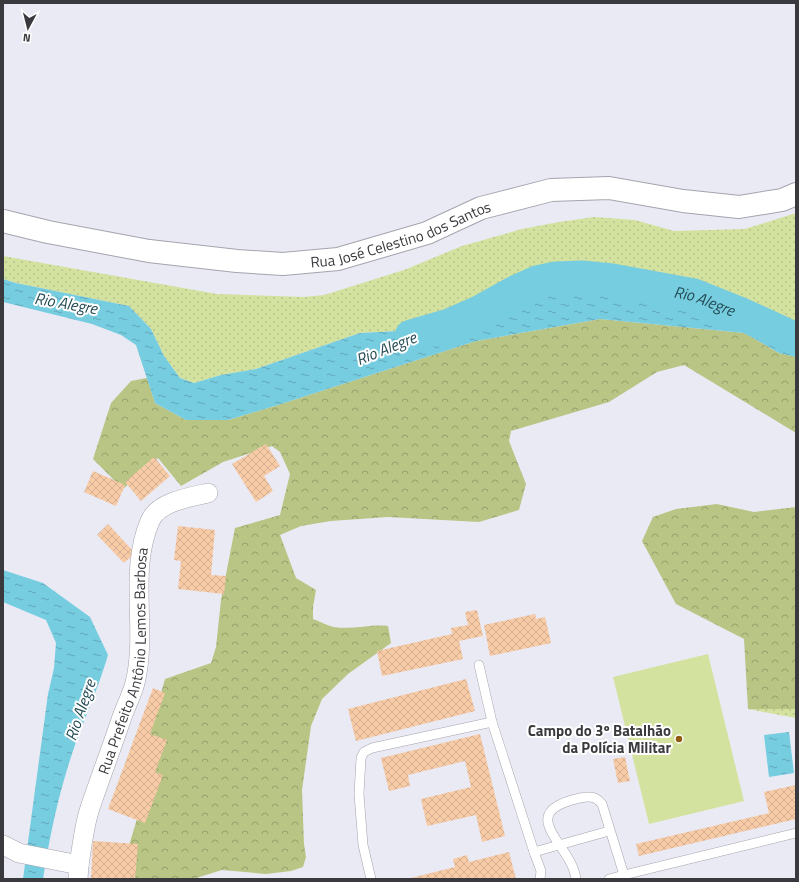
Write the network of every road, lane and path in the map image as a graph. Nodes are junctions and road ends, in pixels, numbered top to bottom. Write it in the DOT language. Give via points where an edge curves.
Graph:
graph roads {
  1 [pos="796,194"];
  2 [pos="3,221"];
  3 [pos="208,493"];
  4 [pos="479,665"];
  5 [pos="492,722"];
  6 [pos="609,831"];
  7 [pos="796,833"];
  8 [pos="559,846"];
  9 [pos="11,849"];
  10 [pos="534,852"];
  11 [pos="78,872"];
  12 [pos="624,875"];
  13 [pos="372,879"];
  14 [pos="540,879"];
  15 [pos="576,879"];
  16 [pos="609,879"];
  1 -- 2 [label="street, Rua José Celestino dos Santos" via="782,200 738,207 683,202 609,188 551,190 481,208 427,233 338,259 283,264 149,252"];
  3 -- 11 [label="street, Rua Prefeito Antônio Lemos Barbosa" via="181,499 156,513 150,520 140,570 139,658 134,683 89,810"];
  4 -- 5 [label="lane"];
  5 -- 10 [label="lane"];
  5 -- 13 [label="lane" via="372,748 364,752 360,762 360,816 363,845"];
  6 -- 8 [label="lane"];
  6 -- 8 [label="lane" via="602,804 596,798 590,796 568,800 549,812 548,819"];
  6 -- 12 [label="lane"];
  7 -- 12 [label="lane"];
  8 -- 10 [label="lane"];
  8 -- 15 [label="lane" via="574,867"];
  9 -- 11 [label="street, Rua Prefeito Antônio Lemos Barbosa" via="59,861"];
  10 -- 14 [label="lane" via="541,871"];
  12 -- 16 [label="lane"];
}
